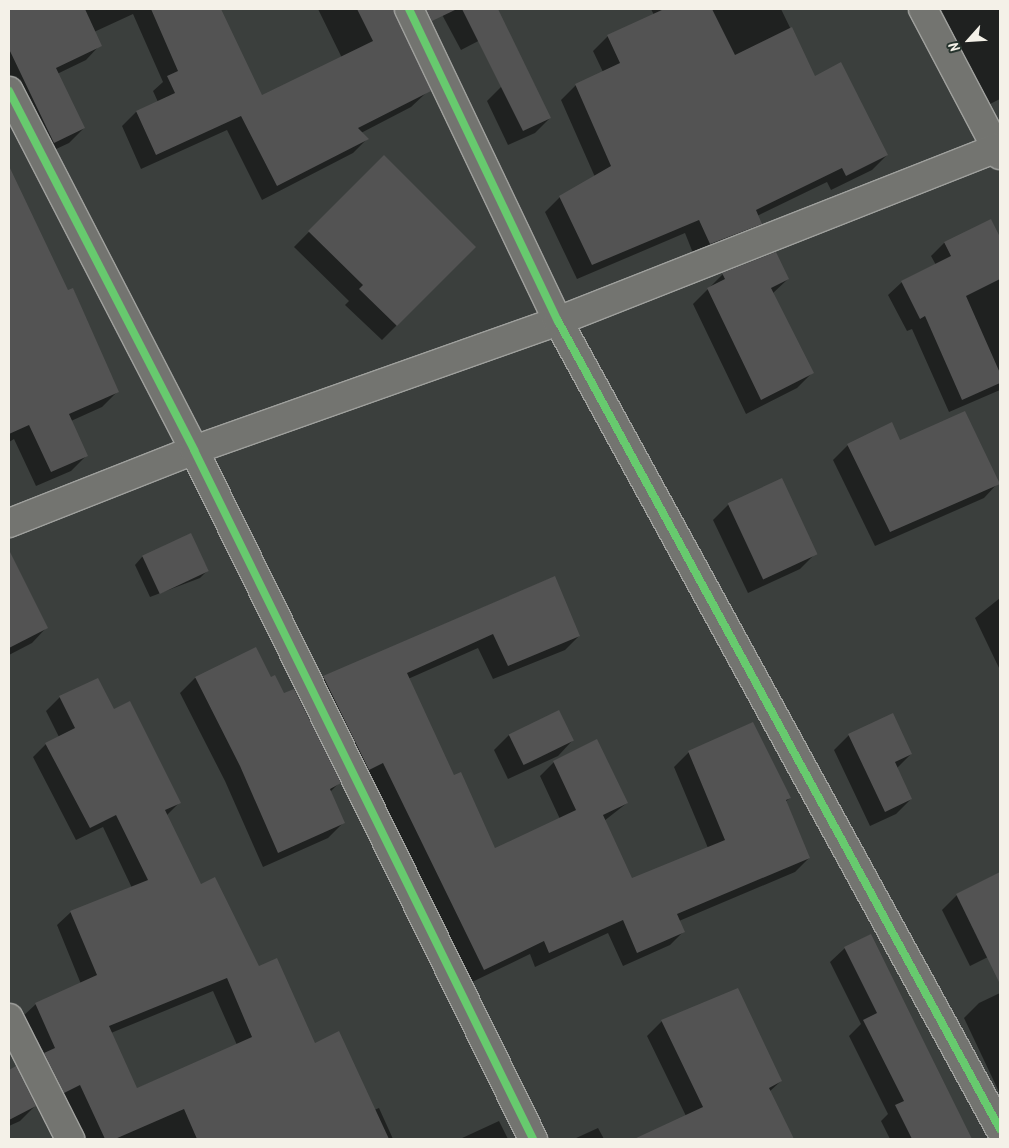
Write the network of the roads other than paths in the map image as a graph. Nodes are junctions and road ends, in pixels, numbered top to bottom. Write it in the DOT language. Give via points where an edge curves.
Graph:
graph roads {
  1 [pos="409,9"];
  2 [pos="923,9"];
  3 [pos="9,91"];
  4 [pos="999,150"];
  5 [pos="558,321"];
  6 [pos="194,450"];
  7 [pos="9,523"];
  8 [pos="9,1018"];
  9 [pos="1000,1129"];
  10 [pos="70,1139"];
  11 [pos="533,1139"];
  1 -- 5 [label="street"];
  2 -- 4 [label="street"];
  3 -- 6 [label="street"];
  4 -- 5 [label="street"];
  5 -- 6 [label="street"];
  5 -- 9 [label="street"];
  6 -- 7 [label="street"];
  6 -- 11 [label="street"];
  8 -- 10 [label="street"];
}
